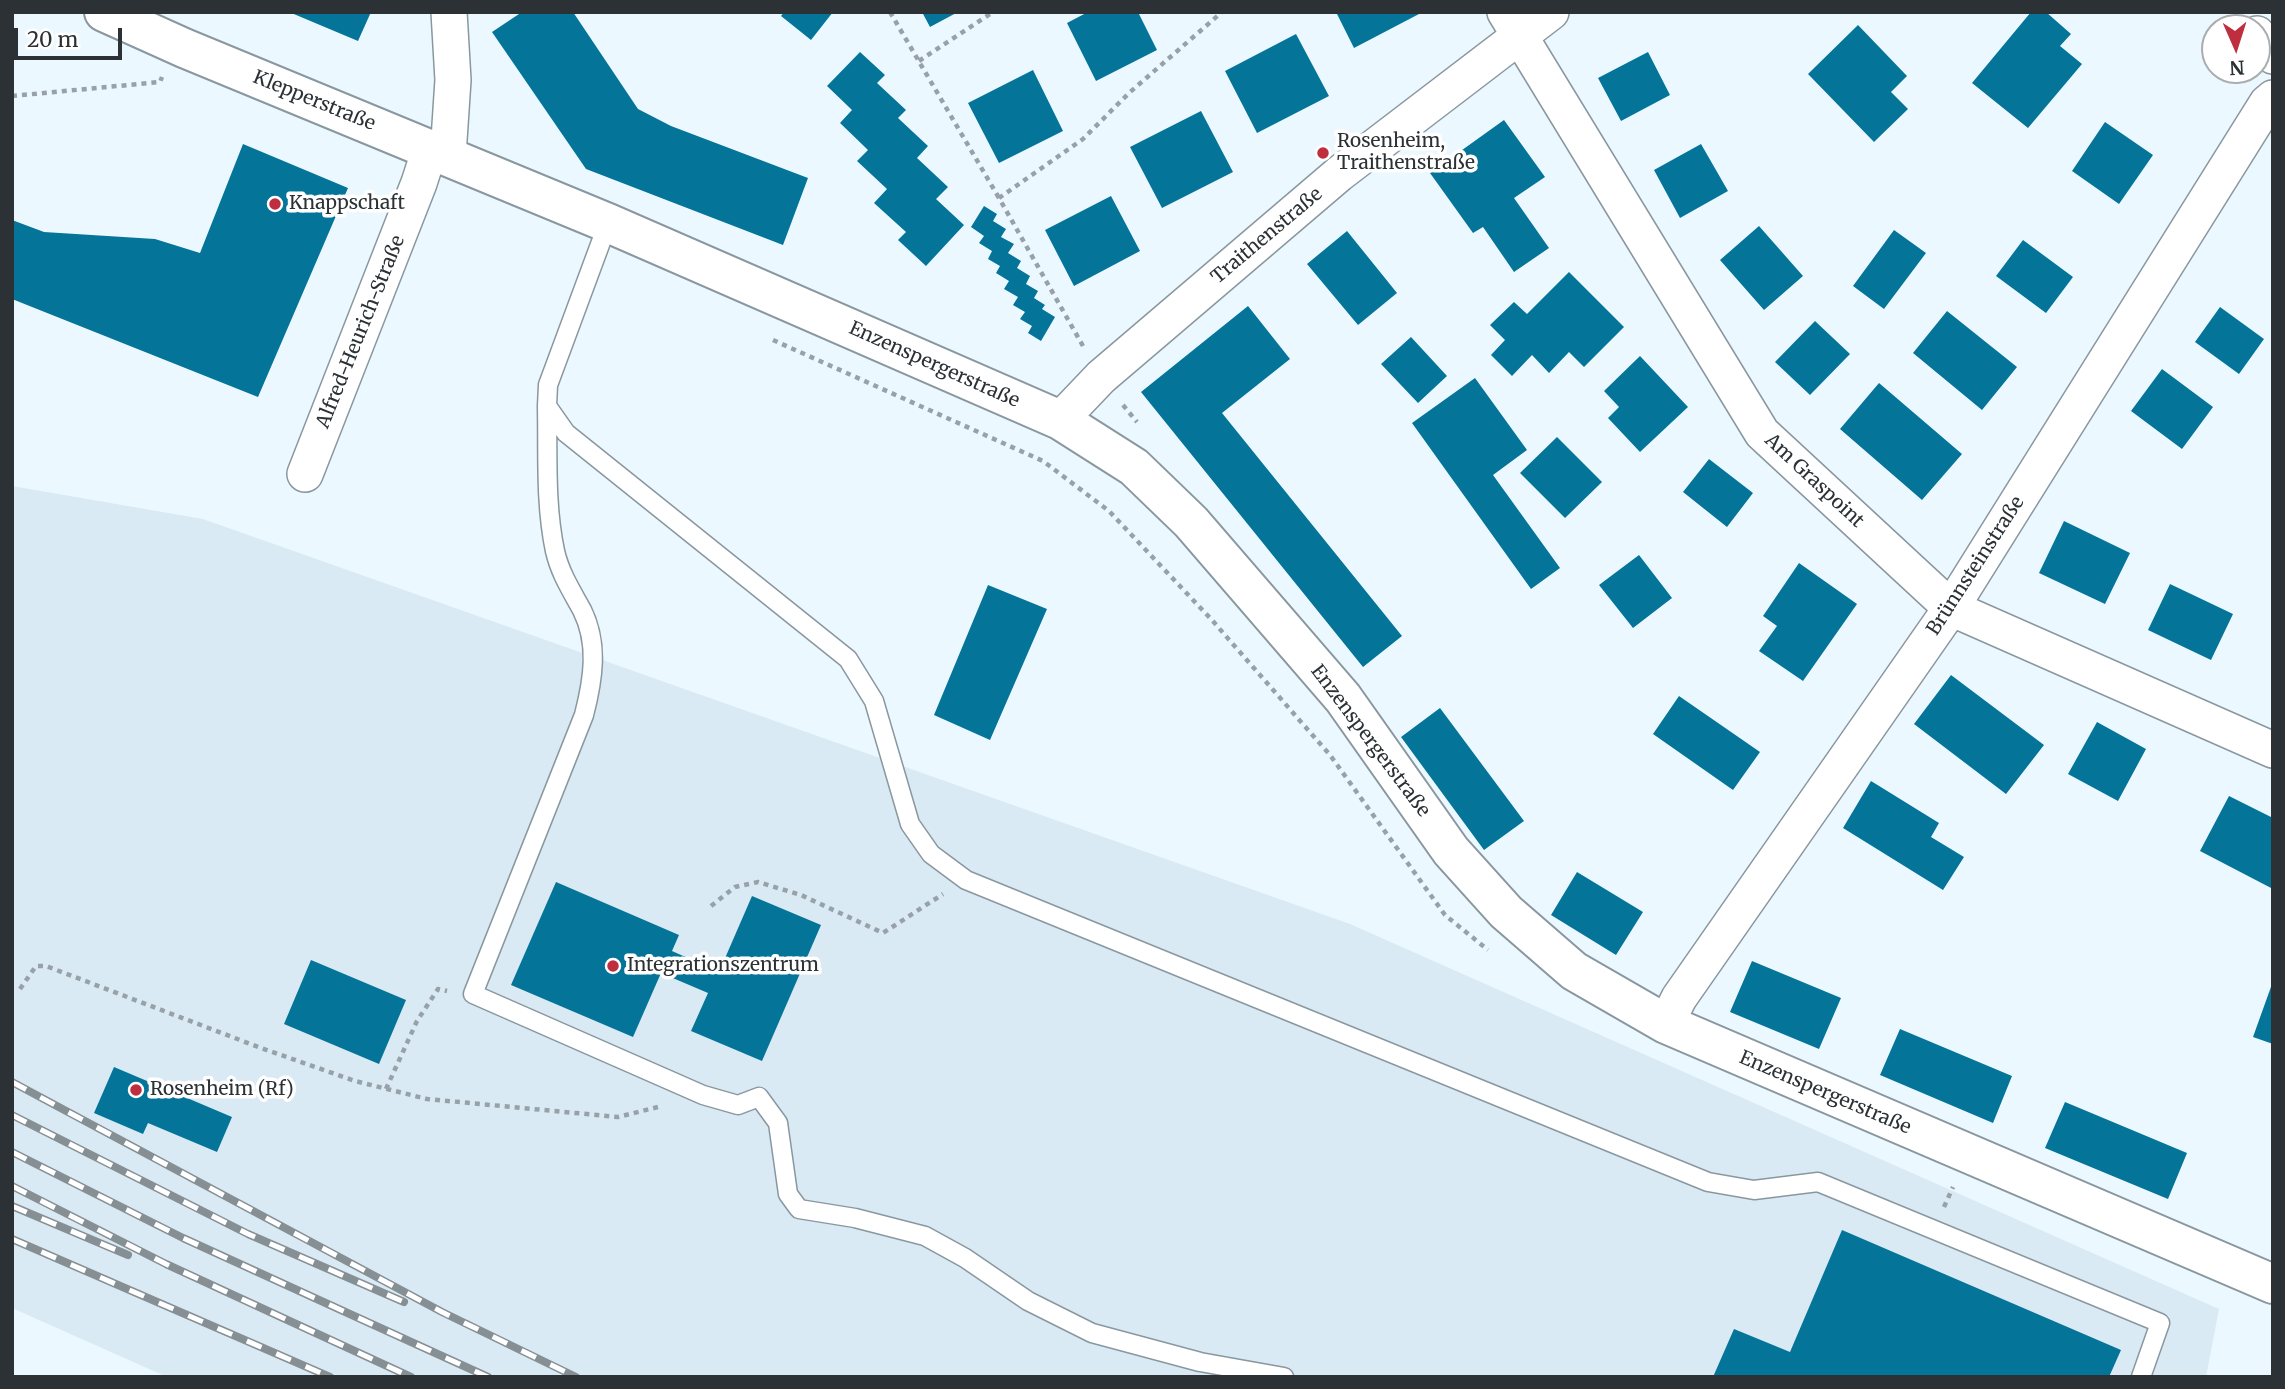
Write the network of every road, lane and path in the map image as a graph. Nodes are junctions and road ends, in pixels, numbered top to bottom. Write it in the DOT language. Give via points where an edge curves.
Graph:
graph roads {
  1 [pos="104,12"];
  2 [pos="449,12"];
  3 [pos="890,12"];
  4 [pos="993,12"];
  5 [pos="1222,12"];
  6 [pos="1551,12"];
  7 [pos="1512,23"];
  8 [pos="176,44"];
  9 [pos="919,61"];
  10 [pos="12,96"];
  11 [pos="2273,98"];
  12 [pos="439,152"];
  13 [pos="999,198"];
  14 [pos="608,223"];
  15 [pos="1101,377"];
  16 [pos="547,406"];
  17 [pos="1060,420"];
  18 [pos="1139,424"];
  19 [pos="305,474"];
  20 [pos="1951,608"];
  21 [pos="2273,750"];
  22 [pos="966,880"];
  23 [pos="711,906"];
  24 [pos="20,989"];
  25 [pos="473,994"];
  26 [pos="1665,1024"];
  27 [pos="386,1089"];
  28 [pos="703,1094"];
  29 [pos="2273,1284"];
  30 [pos="1284,1377"];
  31 [pos="2141,1377"];
  1 -- 8 [label="street, Klepperstraße"];
  2 -- 12 [label="street, Alfred-Heurich-Straße" via="453,80"];
  3 -- 9 [label="path"];
  4 -- 9 [label="path"];
  5 -- 13 [label="path" via="1083,139"];
  6 -- 7 [label="street, Traithenstraße"];
  7 -- 15 [label="street, Traithenstraße"];
  7 -- 20 [label="street, Am Graspoint" via="1762,433"];
  8 -- 10 [label="path" via="160,82"];
  8 -- 12 [label="street, Klepperstraße"];
  9 -- 13 [label="path"];
  11 -- 20 [label="street, Brünnsteinstraße"];
  12 -- 14 [label="street, Enzenspergerstraße"];
  12 -- 19 [label="street, Alfred-Heurich-Straße" via="419,183"];
  13 -- 15 [label="path"];
  14 -- 16 [label="lane" via="548,385"];
  14 -- 17 [label="street, Enzenspergerstraße"];
  15 -- 17 [label="street, Traithenstraße"];
  15 -- 18 [label="path"];
  16 -- 22 [label="lane" via="566,433 848,659 874,701 910,824 931,854"];
  16 -- 25 [label="lane" via="555,550 592,640 593,681 584,715"];
  17 -- 26 [label="street, Enzenspergerstraße" via="1135,467 1191,522 1343,698 1451,851 1506,912 1574,971"];
  20 -- 21 [label="street, Am Graspoint"];
  20 -- 26 [label="street, Brünnsteinstraße"];
  22 -- 23 [label="path" via="883,933 801,895 758,882 735,887"];
  22 -- 31 [label="lane" via="1708,1182 1754,1190 1818,1182 2161,1323"];
  24 -- 27 [label="path" via="36,966 46,965 261,1048"];
  25 -- 27 [label="path" via="438,989 417,1021"];
  25 -- 28 [label="lane"];
  26 -- 29 [label="street, Enzenspergerstraße"];
  27 -- 28 [label="path" via="427,1099 618,1117"];
  28 -- 30 [label="lane" via="738,1105 759,1097 778,1123 788,1194 799,1209 925,1236 1028,1301 1091,1333 1200,1362"];
}
